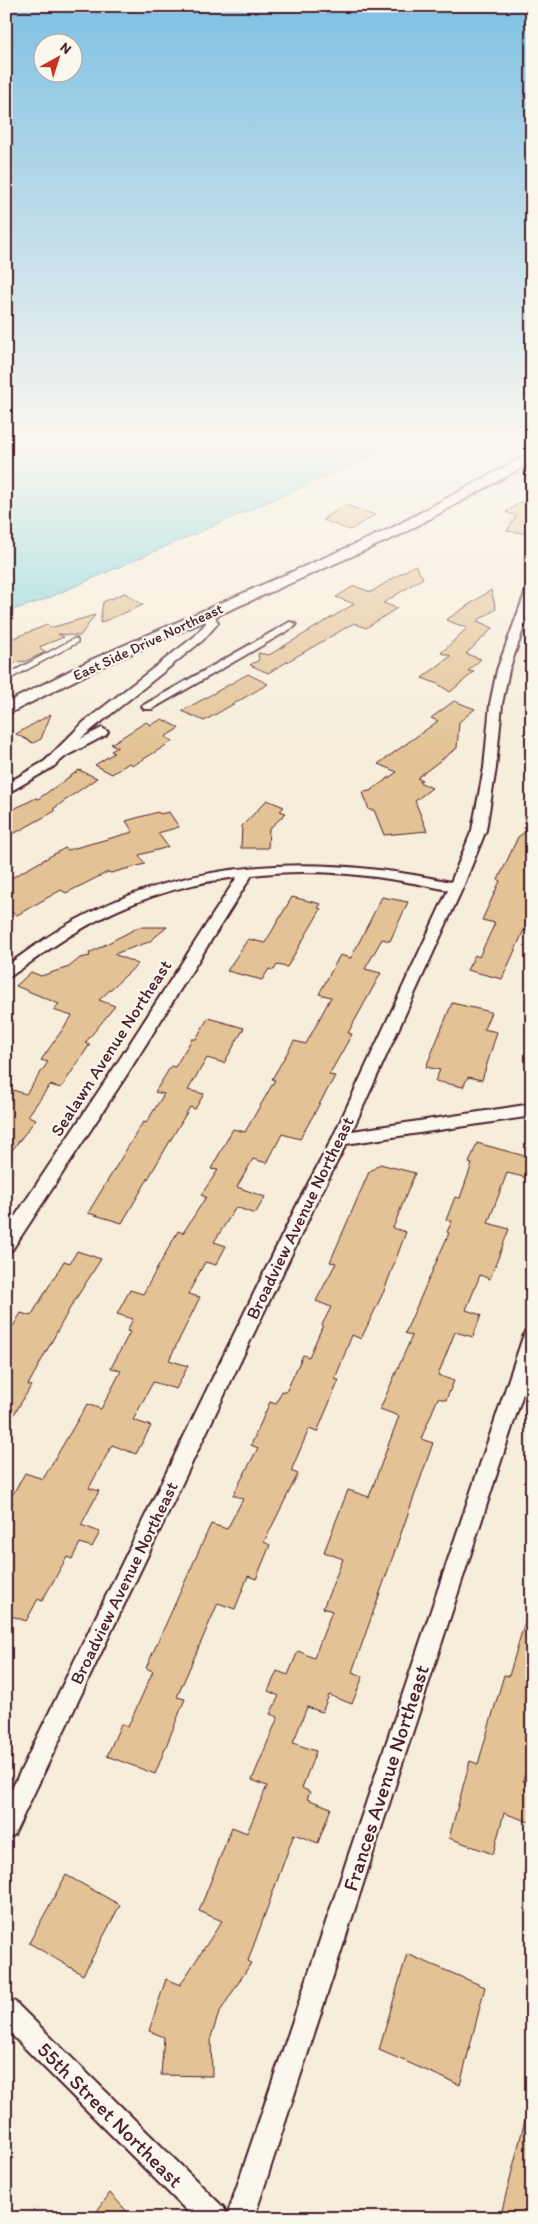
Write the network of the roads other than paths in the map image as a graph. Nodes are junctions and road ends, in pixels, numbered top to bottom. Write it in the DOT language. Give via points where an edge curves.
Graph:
graph roads {
  1 [pos="367,544"];
  2 [pos="532,588"];
  3 [pos="527,613"];
  4 [pos="208,614"];
  5 [pos="290,625"];
  6 [pos="75,641"];
  7 [pos="6,678"];
  8 [pos="136,686"];
  9 [pos="163,696"];
  10 [pos="148,706"];
  11 [pos="6,710"];
  12 [pos="102,732"];
  13 [pos="62,753"];
  14 [pos="6,790"];
  15 [pos="248,871"];
  16 [pos="456,887"];
  17 [pos="6,973"];
  18 [pos="532,1110"];
  19 [pos="340,1139"];
  20 [pos="6,1245"];
  21 [pos="532,1337"];
  22 [pos="6,1827"];
  23 [pos="6,2012"];
  24 [pos="214,2218"];
  25 [pos="240,2218"];
  1 -- 4 [label="main road, East Side Drive Northeast"];
  2 -- 3 [label="street, Broadview Avenue Northeast"];
  3 -- 16 [label="street, Broadview Avenue Northeast" via="504,670 496,704 490,768 479,830"];
  4 -- 8 [label="street" via="212,623 205,632"];
  4 -- 11 [label="main road, East Side Drive Northeast" via="99,662"];
  5 -- 9 [label="street"];
  6 -- 7 [label="lane"];
  8 -- 9 [label="street"];
  8 -- 13 [label="street" via="76,736"];
  9 -- 10 [label="street"];
  12 -- 13 [label="street"];
  13 -- 14 [label="street"];
  15 -- 16 [label="street" via="344,868"];
  15 -- 17 [label="street" via="200,879 134,897 81,922"];
  15 -- 20 [label="street, Sealawn Avenue Northeast"];
  16 -- 19 [label="street, Broadview Avenue Northeast"];
  18 -- 19 [label="street"];
  19 -- 22 [label="street, Broadview Avenue Northeast"];
  21 -- 25 [label="street, Frances Avenue Northeast"];
  23 -- 24 [label="street, 55th Street Northeast"];
}
